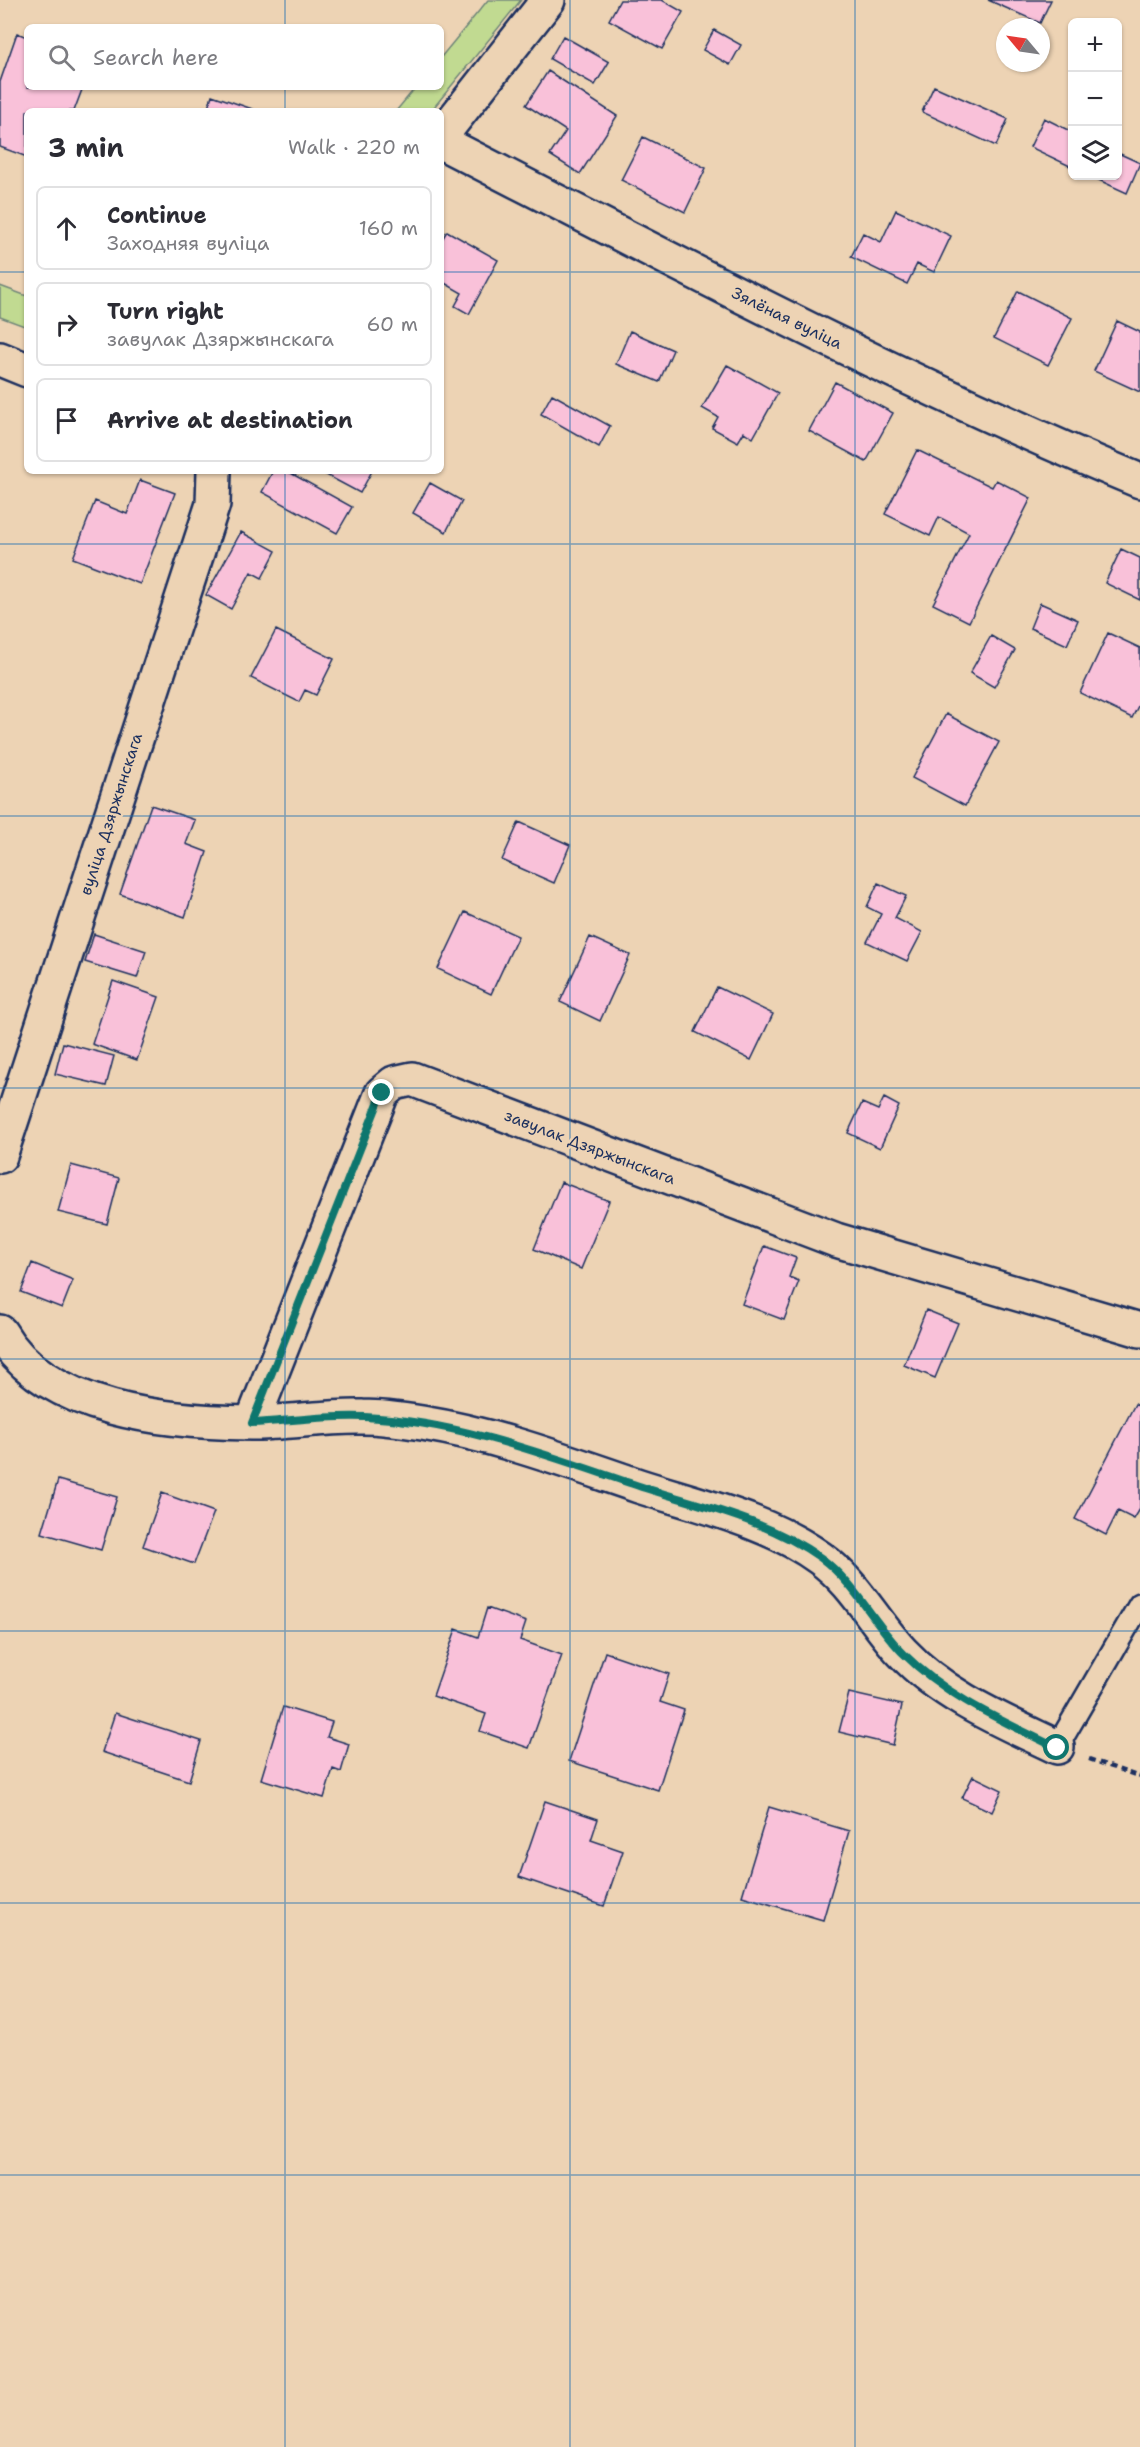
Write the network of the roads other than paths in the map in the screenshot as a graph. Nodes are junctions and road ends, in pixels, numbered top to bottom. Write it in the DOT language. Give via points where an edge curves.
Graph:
graph roads {
  1 [pos="548,0"];
  2 [pos="444,132"];
  3 [pos="444,144"];
  4 [pos="0,359"];
  5 [pos="24,369"];
  6 [pos="214,474"];
  7 [pos="1140,481"];
  8 [pos="0,1156"];
  9 [pos="1140,1330"];
  10 [pos="0,1332"];
  11 [pos="252,1423"];
  12 [pos="1140,1604"];
  13 [pos="1057,1748"];
  1 -- 2 [label="street"];
  3 -- 7 [label="street, Зялёная вуліца" via="779,315 1064,450"];
  4 -- 5 [label="street"];
  6 -- 8 [label="street, вуліца Дзяржынскага" via="213,504"];
  9 -- 11 [label="street, завулак Дзяржынскага" via="836,1240 412,1079 394,1083 382,1093"];
  10 -- 11 [label="street" via="11,1351 39,1376 92,1402 168,1419"];
  11 -- 13 [label="street" via="364,1416 422,1423 493,1438 775,1530 822,1560 857,1594 902,1653 938,1685"];
  12 -- 13 [label="lane"];
}
